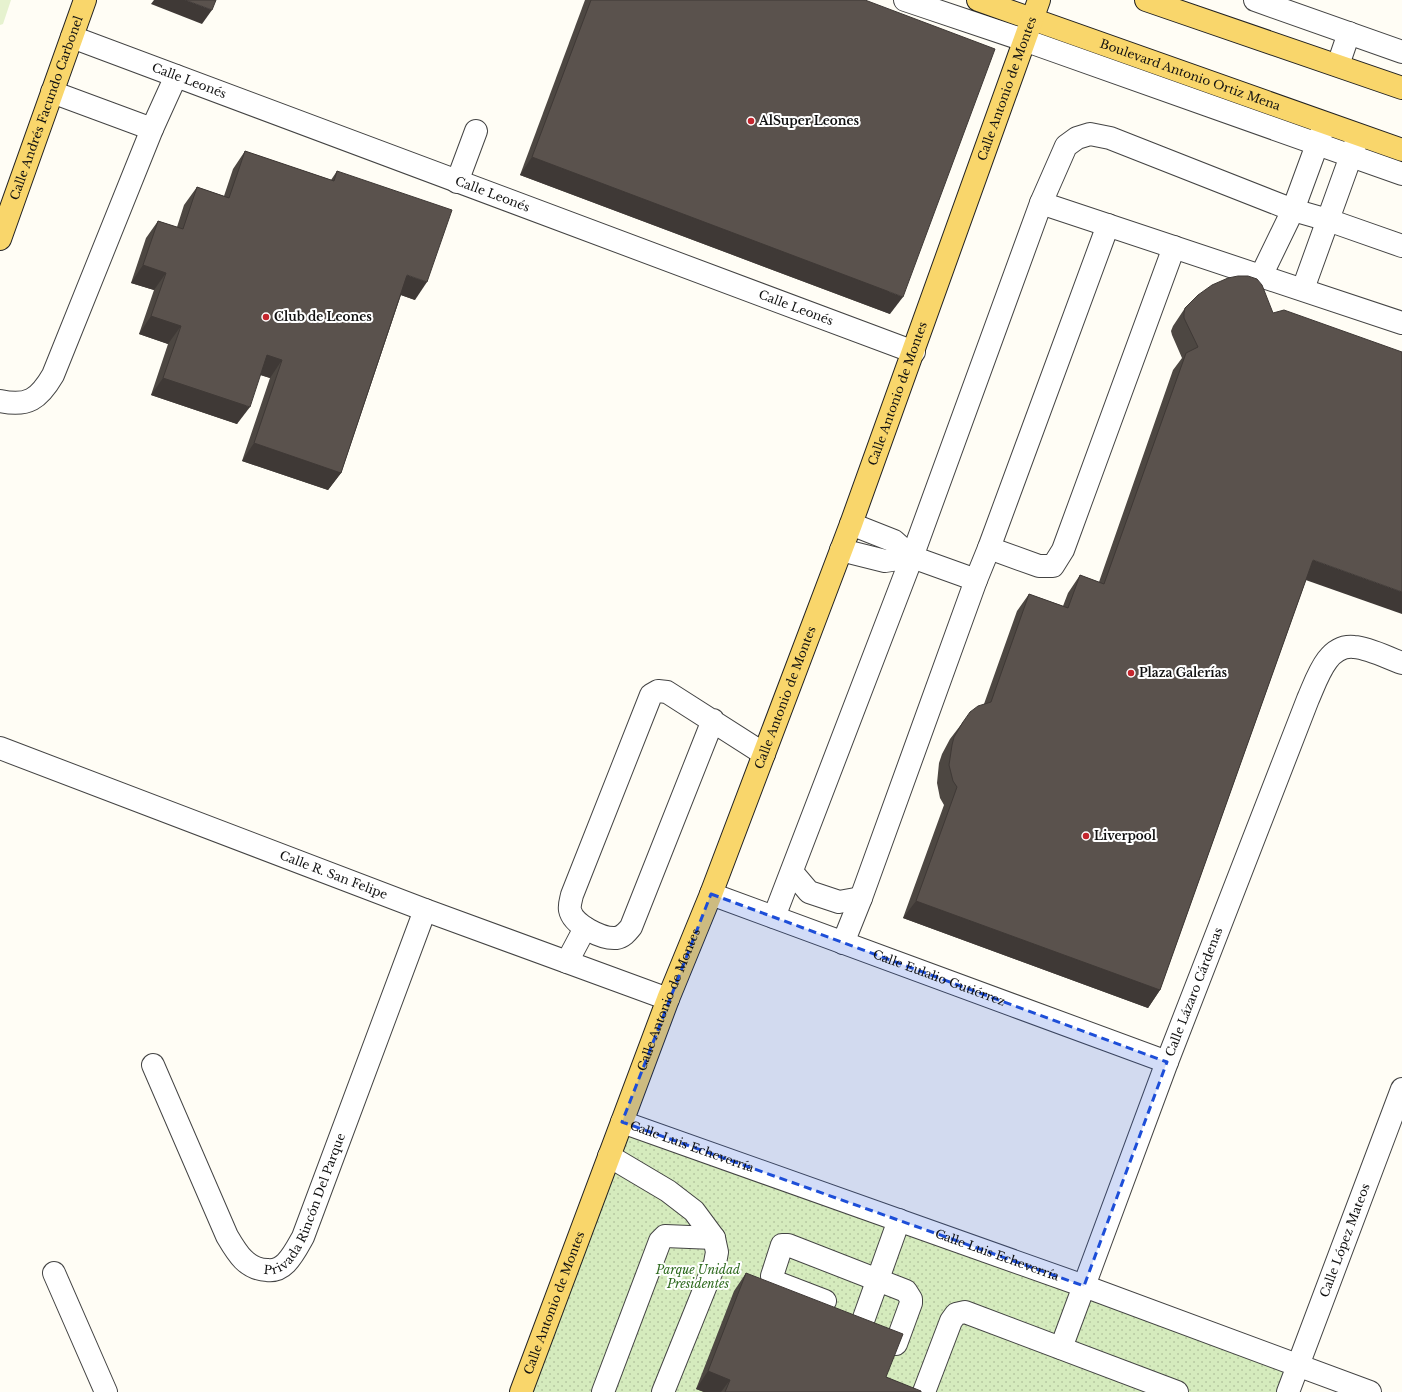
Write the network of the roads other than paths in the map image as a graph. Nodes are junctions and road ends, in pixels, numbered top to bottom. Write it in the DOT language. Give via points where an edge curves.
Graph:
graph roads {
  1 [pos="85,0"];
  2 [pos="905,0"];
  3 [pos="978,0"];
  4 [pos="1146,0"];
  5 [pos="1255,0"];
  6 [pos="1035,10"];
  7 [pos="1349,33"];
  8 [pos="72,37"];
  9 [pos="1024,40"];
  10 [pos="1402,52"];
  11 [pos="1338,65"];
  12 [pos="176,76"];
  13 [pos="1402,88"];
  14 [pos="52,92"];
  15 [pos="1325,122"];
  16 [pos="152,129"];
  17 [pos="476,132"];
  18 [pos="1359,135"];
  19 [pos="1318,145"];
  20 [pos="1402,150"];
  21 [pos="1352,156"];
  22 [pos="1402,174"];
  23 [pos="457,182"];
  24 [pos="1041,202"];
  25 [pos="1292,210"];
  26 [pos="1328,220"];
  27 [pos="1108,225"];
  28 [pos="0,239"];
  29 [pos="1402,246"];
  30 [pos="1174,247"];
  31 [pos="1261,276"];
  32 [pos="1303,289"];
  33 [pos="1402,322"];
  34 [pos="914,352"];
  35 [pos="0,401"];
  36 [pos="851,524"];
  37 [pos="989,548"];
  38 [pos="841,550"];
  39 [pos="912,557"];
  40 [pos="976,580"];
  41 [pos="1402,663"];
  42 [pos="713,720"];
  43 [pos="0,748"];
  44 [pos="764,754"];
  45 [pos="792,872"];
  46 [pos="711,894"];
  47 [pos="861,898"];
  48 [pos="425,910"];
  49 [pos="774,917"];
  50 [pos="585,928"];
  51 [pos="843,943"];
  52 [pos="567,962"];
  53 [pos="668,999"];
  54 [pos="1168,1062"];
  55 [pos="153,1064"];
  56 [pos="1402,1089"];
  57 [pos="622,1122"];
  58 [pos="609,1156"];
  59 [pos="899,1220"];
  60 [pos="714,1238"];
  61 [pos="54,1273"];
  62 [pos="877,1281"];
  63 [pos="1084,1286"];
  64 [pos="825,1301"];
  65 [pos="859,1332"];
  66 [pos="896,1344"];
  67 [pos="1061,1348"];
  68 [pos="1298,1365"];
  69 [pos="106,1392"];
  70 [pos="521,1392"];
  71 [pos="603,1392"];
  72 [pos="663,1392"];
  73 [pos="924,1392"];
  74 [pos="1177,1392"];
  75 [pos="1288,1392"];
  76 [pos="1370,1392"];
  1 -- 8 [label="main road, Calle Andrés Facundo Carbonel"];
  2 -- 9 [label="street"];
  3 -- 6 [label="main road, Boulevard Antonio Ortiz Mena"];
  4 -- 11 [label="main road"];
  5 -- 7 [label="street"];
  6 -- 9 [label="main road, Calle Antonio de Montes"];
  6 -- 15 [label="main road, Boulevard Antonio Ortiz Mena"];
  7 -- 10 [label="street"];
  7 -- 11 [label="street"];
  8 -- 12 [label="street, Calle Leonés"];
  8 -- 14 [label="main road, Calle Andrés Facundo Carbonel"];
  9 -- 19 [label="street"];
  9 -- 34 [label="main road, Calle Antonio de Montes"];
  11 -- 13 [label="main road"];
  12 -- 16 [label="street"];
  12 -- 23 [label="street, Calle Leonés"];
  14 -- 16 [label="street"];
  14 -- 28 [label="main road, Calle Andrés Facundo Carbonel"];
  15 -- 18 [label="main road, Boulevard Antonio Ortiz Mena"];
  15 -- 19 [label="street"];
  16 -- 35 [label="street" via="56,368 45,389 38,396 25,402 11,404"];
  17 -- 23 [label="street"];
  18 -- 20 [label="main road, Boulevard Antonio Ortiz Mena"];
  18 -- 21 [label="street"];
  19 -- 21 [label="street"];
  19 -- 25 [label="street"];
  21 -- 22 [label="street"];
  21 -- 26 [label="street"];
  23 -- 34 [label="street, Calle Leonés"];
  24 -- 25 [label="street" via="1066,146 1077,138 1090,134 1110,138"];
  24 -- 27 [label="street"];
  24 -- 39 [label="street"];
  25 -- 26 [label="street"];
  25 -- 31 [label="street"];
  26 -- 29 [label="street"];
  26 -- 32 [label="street"];
  27 -- 30 [label="street"];
  27 -- 37 [label="street"];
  30 -- 31 [label="street"];
  30 -- 37 [label="street" via="1064,550 1053,566 1039,566"];
  31 -- 32 [label="street"];
  32 -- 33 [label="street"];
  34 -- 36 [label="main road, Calle Antonio de Montes"];
  36 -- 38 [label="main road, Calle Antonio de Montes"];
  36 -- 39 [label="street" via="894,540"];
  37 -- 40 [label="street"];
  38 -- 39 [label="street" via="885,561"];
  38 -- 44 [label="main road, Calle Antonio de Montes"];
  39 -- 40 [label="street"];
  39 -- 45 [label="street"];
  40 -- 47 [label="street"];
  41 -- 54 [label="street, Calle Lázaro Cárdenas" via="1354,646 1345,647 1326,660 1308,699"];
  42 -- 44 [label="street"];
  42 -- 50 [label="street" via="628,932 617,938 602,936"];
  42 -- 50 [label="street" via="667,692 658,691 648,698 572,895 570,911"];
  43 -- 48 [label="street, Calle R. San Felipe"];
  44 -- 46 [label="main road, Calle Antonio de Montes"];
  45 -- 47 [label="street" via="809,892 839,902"];
  45 -- 49 [label="street"];
  46 -- 49 [label="street, Calle Eulalio Gutiérrez"];
  46 -- 53 [label="main road, Calle Antonio de Montes"];
  47 -- 51 [label="street"];
  48 -- 52 [label="street, Calle R. San Felipe"];
  48 -- 55 [label="street, Privada Rincón Del Parque" via="303,1237 287,1262 280,1268 262,1270 246,1263 238,1254 227,1236"];
  49 -- 51 [label="street, Calle Eulalio Gutiérrez"];
  50 -- 52 [label="street"];
  51 -- 54 [label="street, Calle Eulalio Gutiérrez"];
  52 -- 53 [label="street, Calle R. San Felipe"];
  53 -- 57 [label="main road, Calle Antonio de Montes"];
  54 -- 63 [label="street, Calle Lázaro Cárdenas"];
  56 -- 68 [label="street, Calle López Mateos"];
  57 -- 58 [label="main road, Calle Antonio de Montes"];
  57 -- 59 [label="street, Calle Luis Echeverría"];
  58 -- 60 [label="street" via="684,1203 694,1211"];
  58 -- 70 [label="main road, Calle Antonio de Montes"];
  59 -- 62 [label="street"];
  59 -- 63 [label="street, Calle Luis Echeverría"];
  60 -- 71 [label="street" via="665,1236 660,1241"];
  60 -- 72 [label="street" via="717,1252 715,1263"];
  61 -- 69 [label="street"];
  62 -- 64 [label="street" via="788,1245 782,1246 772,1276 773,1281"];
  62 -- 65 [label="street"];
  62 -- 66 [label="street" via="906,1291 911,1299"];
  63 -- 67 [label="street, Calle Lázaro Cárdenas"];
  63 -- 68 [label="street, Calle Luis Echeverría"];
  67 -- 73 [label="street" via="971,1313 960,1312 950,1320"];
  67 -- 74 [label="street"];
  68 -- 75 [label="street, Calle López Mateos"];
  68 -- 76 [label="street, Calle Luis Echeverría"];
}
